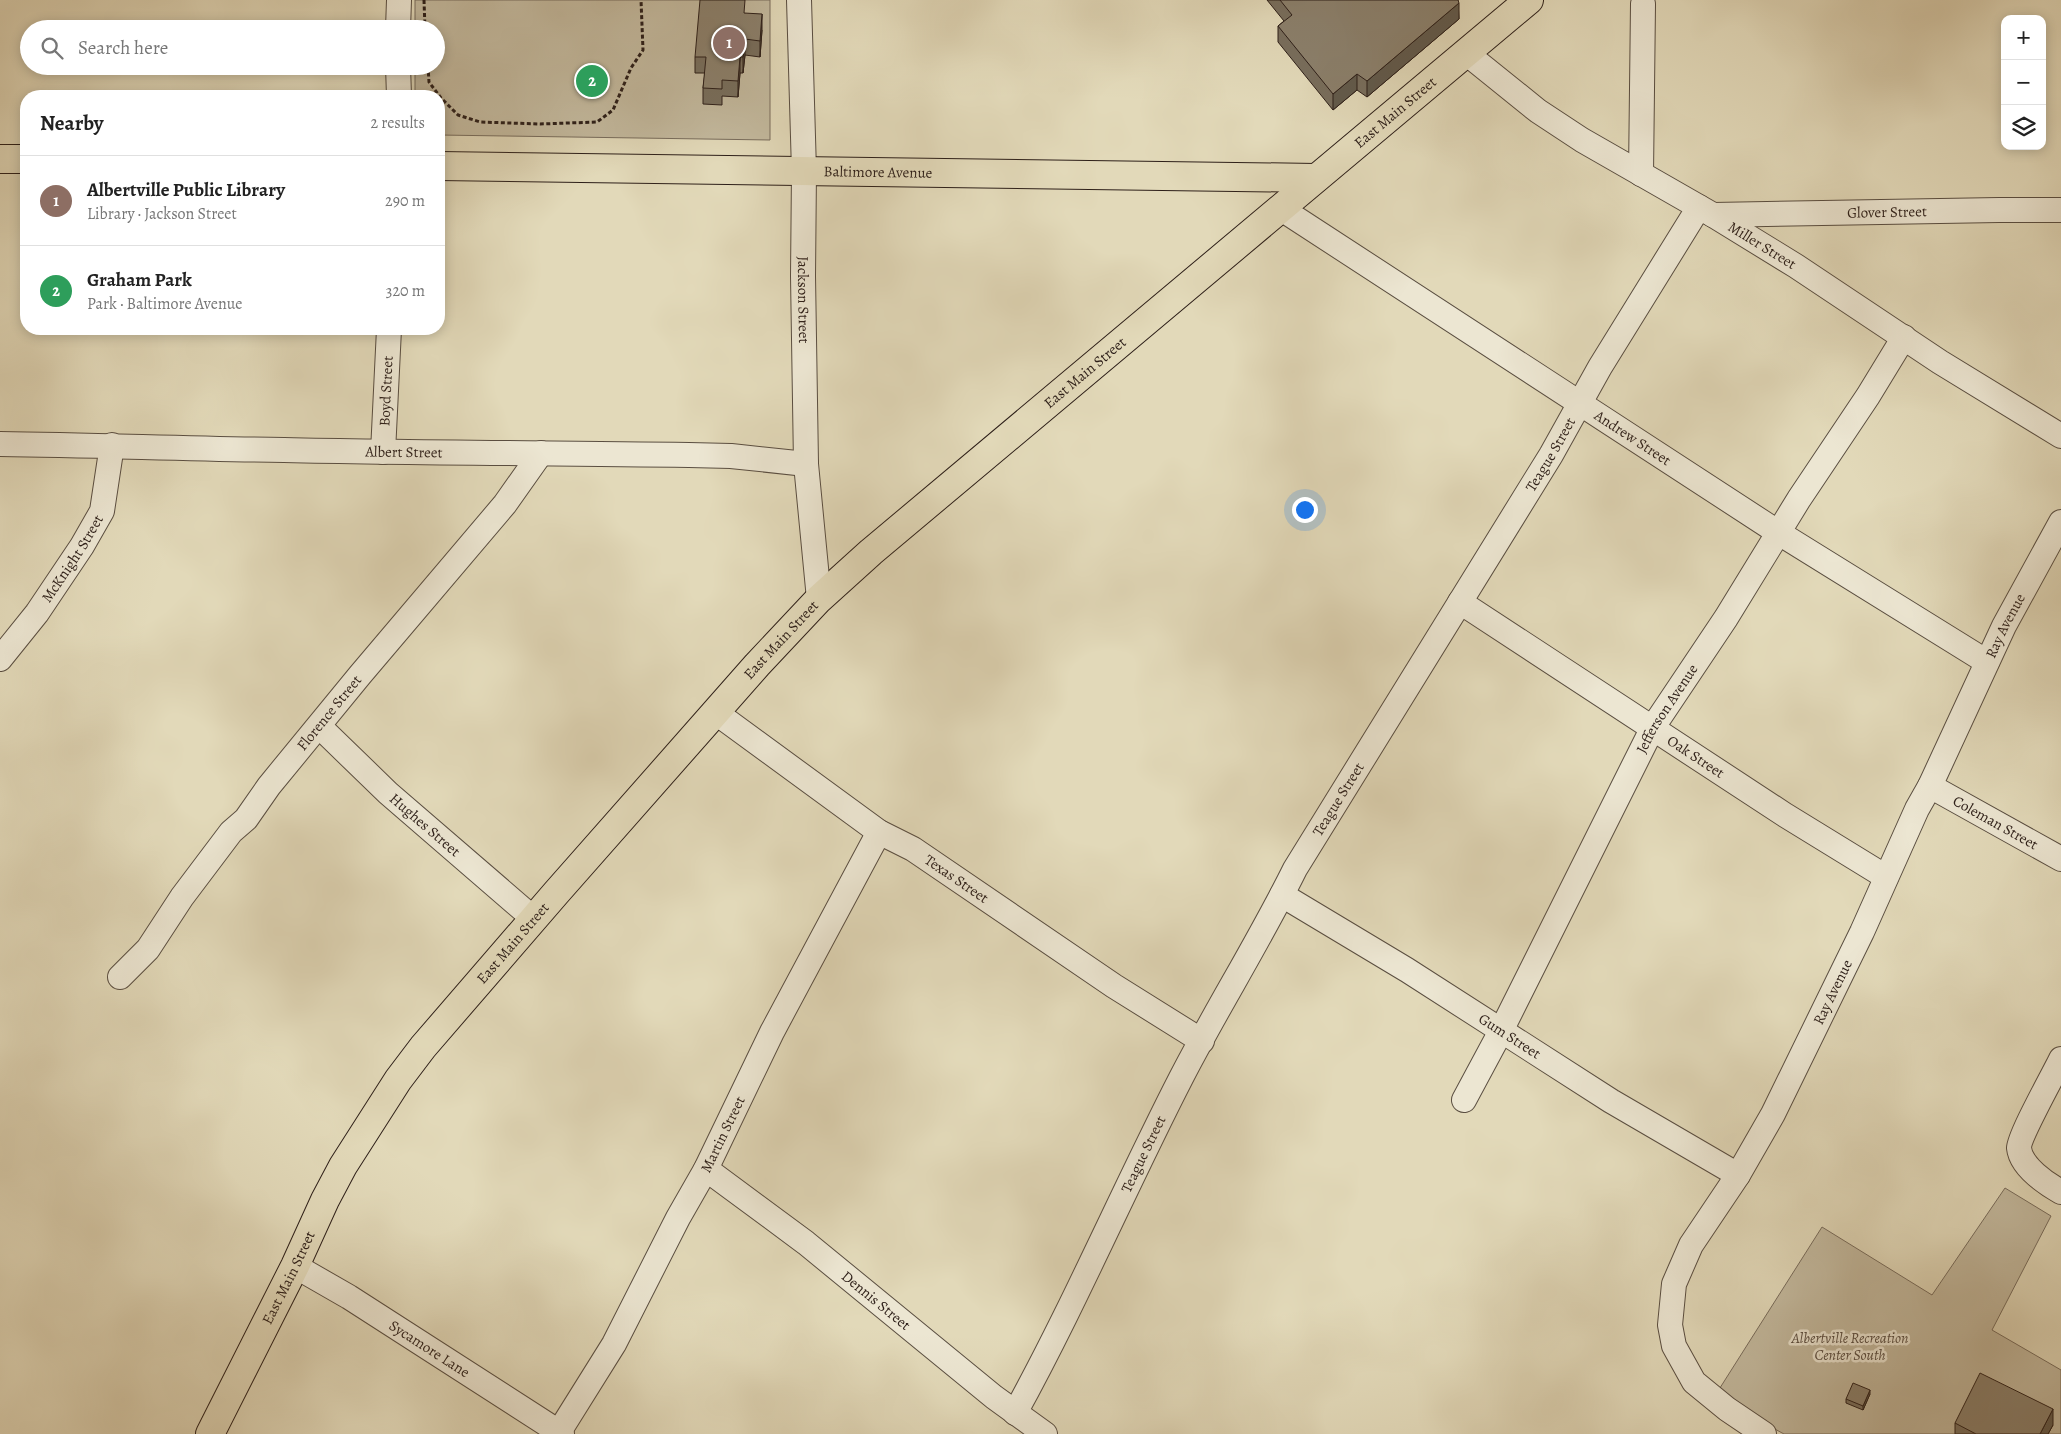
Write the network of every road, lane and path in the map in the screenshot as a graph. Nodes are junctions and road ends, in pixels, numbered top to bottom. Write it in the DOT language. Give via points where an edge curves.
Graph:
graph roads {
  1 [pos="399,0"];
  2 [pos="424,0"];
  3 [pos="641,0"];
  4 [pos="799,0"];
  5 [pos="1529,0"];
  6 [pos="1643,4"];
  7 [pos="398,20"];
  8 [pos="425,20"];
  9 [pos="1466,53"];
  10 [pos="398,75"];
  11 [pos="429,75"];
  12 [pos="399,90"];
  13 [pos="435,90"];
  14 [pos="445,102"];
  15 [pos="0,159"];
  16 [pos="20,160"];
  17 [pos="445,166"];
  18 [pos="804,171"];
  19 [pos="1641,174"];
  20 [pos="1316,178"];
  21 [pos="1280,208"];
  22 [pos="2061,210"];
  23 [pos="1706,211"];
  24 [pos="389,335"];
  25 [pos="1904,337"];
  26 [pos="1580,402"];
  27 [pos="2061,436"];
  28 [pos="0,444"];
  29 [pos="112,445"];
  30 [pos="383,452"];
  31 [pos="541,453"];
  32 [pos="806,464"];
  33 [pos="2061,522"];
  34 [pos="1779,533"];
  35 [pos="818,599"];
  36 [pos="1460,602"];
  37 [pos="0,659"];
  38 [pos="1988,662"];
  39 [pos="715,712"];
  40 [pos="319,726"];
  41 [pos="1653,727"];
  42 [pos="1930,786"];
  43 [pos="879,832"];
  44 [pos="2061,859"];
  45 [pos="1886,876"];
  46 [pos="1282,895"];
  47 [pos="534,919"];
  48 [pos="120,976"];
  49 [pos="1501,1031"];
  50 [pos="1202,1041"];
  51 [pos="2061,1059"];
  52 [pos="1464,1100"];
  53 [pos="706,1169"];
  54 [pos="1738,1175"];
  55 [pos="2061,1192"];
  56 [pos="295,1266"];
  57 [pos="1015,1413"];
  58 [pos="560,1433"];
  59 [pos="210,1434"];
  60 [pos="1046,1434"];
  61 [pos="1764,1434"];
  1 -- 7 [label="street"];
  2 -- 8 [label="path"];
  3 -- 14 [label="path" via="643,50 631,68 614,110 597,122 480,122 458,115"];
  4 -- 18 [label="street, Jackson Street"];
  5 -- 9 [label="main road, East Main Street"];
  6 -- 19 [label="street"];
  9 -- 19 [label="street, Miller Street" via="1538,111"];
  9 -- 20 [label="main road, East Main Street"];
  10 -- 12 [label="street"];
  11 -- 13 [label="path"];
  15 -- 16 [label="main road"];
  17 -- 18 [label="main road, Baltimore Avenue"];
  18 -- 20 [label="main road, Baltimore Avenue"];
  18 -- 32 [label="street, Jackson Street"];
  19 -- 23 [label="street, Miller Street"];
  20 -- 21 [label="main road, East Main Street"];
  21 -- 26 [label="street, Andrew Street"];
  21 -- 35 [label="main road, East Main Street"];
  22 -- 23 [label="street, Glover Street"];
  23 -- 25 [label="street, Miller Street"];
  23 -- 26 [label="street, Teague Street"];
  24 -- 30 [label="street, Boyd Street"];
  25 -- 27 [label="street, Miller Street"];
  25 -- 34 [label="street, Jefferson Avenue"];
  26 -- 34 [label="street, Andrew Street"];
  26 -- 36 [label="street, Teague Street"];
  28 -- 29 [label="street, Albert Street"];
  29 -- 30 [label="street, Albert Street"];
  29 -- 37 [label="street, McKnight Street" via="102,511 37,613"];
  30 -- 31 [label="street, Albert Street"];
  31 -- 32 [label="street, Albert Street" via="689,454"];
  31 -- 40 [label="street, Florence Street" via="505,504"];
  32 -- 35 [label="street, Jackson Street"];
  33 -- 38 [label="street, Ray Avenue"];
  34 -- 38 [label="street, Andrew Street"];
  34 -- 41 [label="street, Jefferson Avenue"];
  35 -- 39 [label="main road, East Main Street"];
  36 -- 41 [label="street, Oak Street"];
  36 -- 46 [label="street, Teague Street" via="1310,844"];
  38 -- 42 [label="street, Ray Avenue"];
  39 -- 43 [label="street, Texas Street"];
  39 -- 47 [label="main road, East Main Street"];
  40 -- 47 [label="street, Hughes Street" via="388,793"];
  40 -- 48 [label="street, Florence Street" via="225,840 148,949"];
  41 -- 45 [label="street, Oak Street" via="1785,815"];
  41 -- 49 [label="street, Jefferson Avenue"];
  42 -- 44 [label="street, Coleman Street"];
  42 -- 45 [label="street, Ray Avenue"];
  43 -- 50 [label="street, Texas Street" via="913,849 1114,986"];
  43 -- 53 [label="street, Martin Street" via="772,1032"];
  45 -- 54 [label="street, Ray Avenue" via="1773,1114"];
  46 -- 49 [label="street, Gum Street"];
  46 -- 50 [label="street, Teague Street"];
  47 -- 56 [label="main road, East Main Street" via="398,1080 343,1166"];
  49 -- 52 [label="street, Jefferson Avenue"];
  49 -- 54 [label="street, Gum Street" via="1611,1101"];
  50 -- 57 [label="street, Teague Street"];
  51 -- 55 [label="street" via="2024,1128 2019,1148 2027,1166"];
  53 -- 57 [label="street, Dennis Street" via="806,1243"];
  53 -- 58 [label="street, Martin Street" via="614,1344"];
  54 -- 61 [label="street, Ray Avenue" via="1691,1245 1674,1284 1670,1325 1674,1346 1694,1382"];
  56 -- 58 [label="street, Sycamore Lane" via="349,1297"];
  56 -- 59 [label="main road, East Main Street"];
  57 -- 60 [label="street, Dennis Street"];
}
